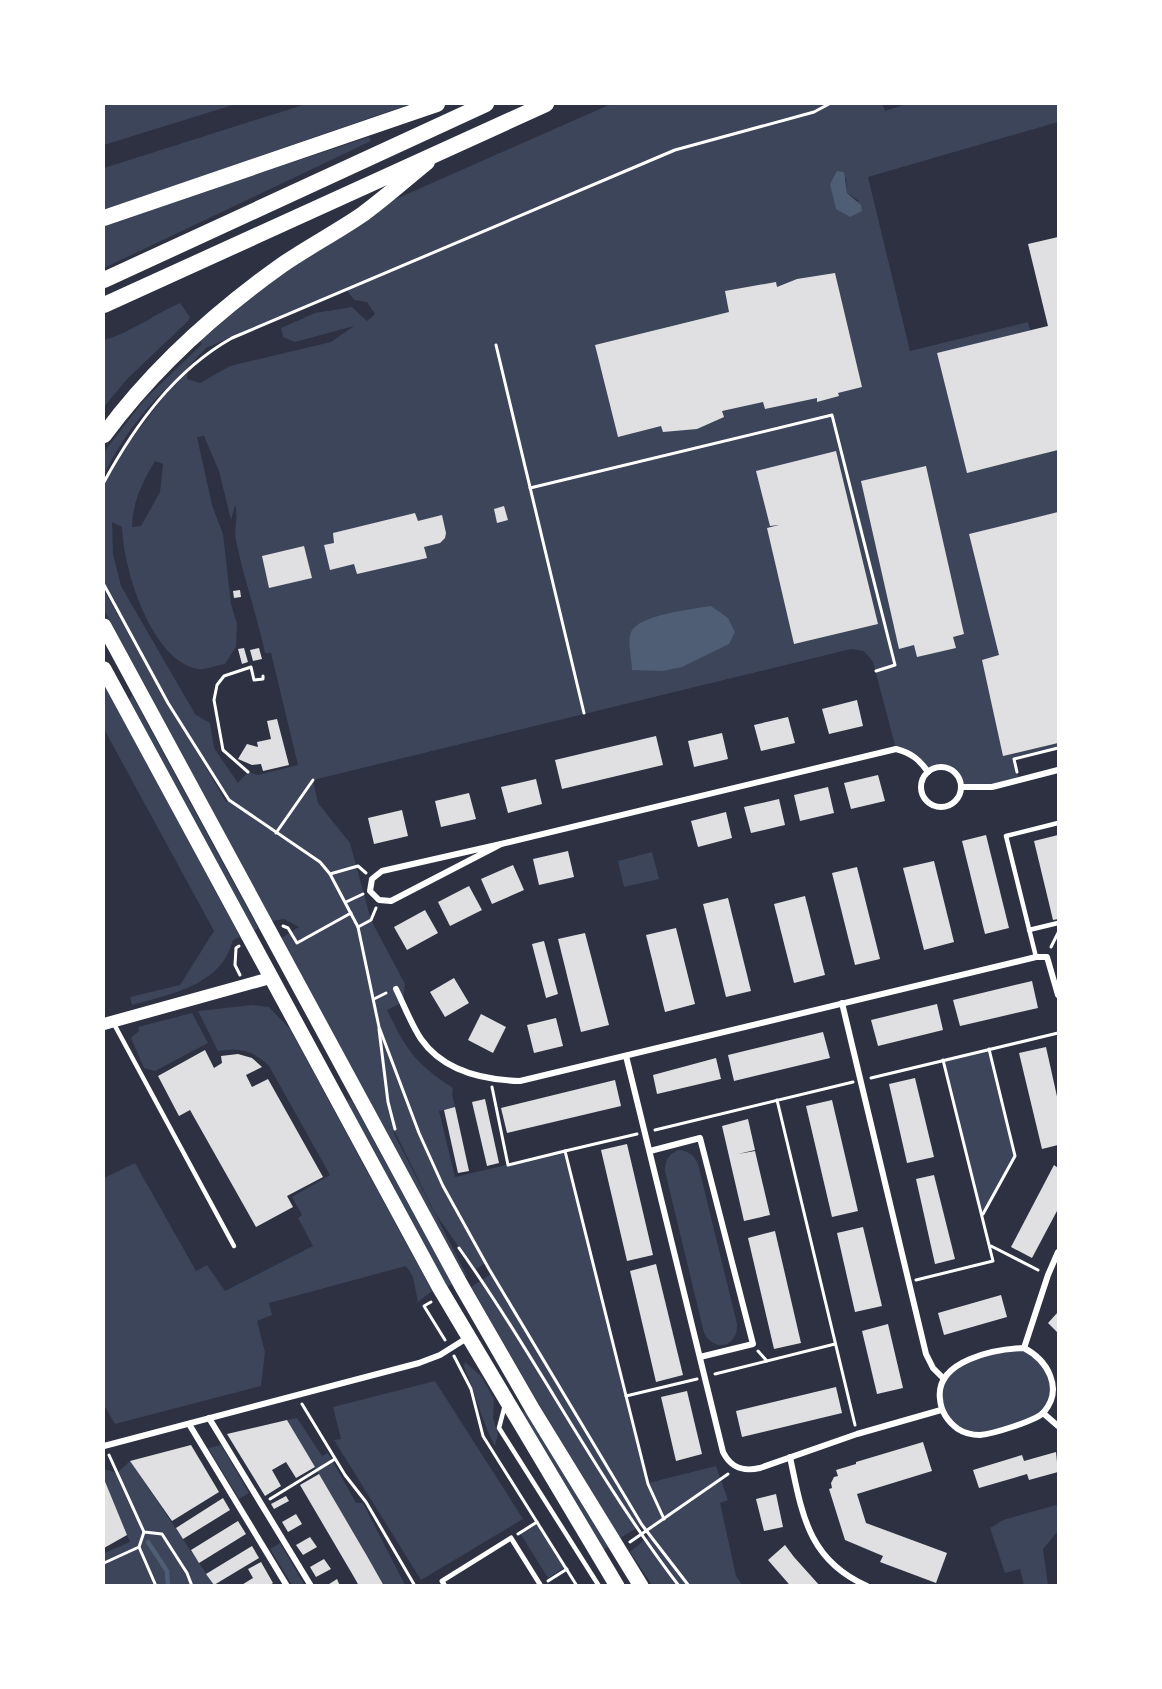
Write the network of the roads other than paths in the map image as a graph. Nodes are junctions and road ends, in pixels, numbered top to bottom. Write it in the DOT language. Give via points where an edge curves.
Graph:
graph roads {
  1 [pos="437,104"];
  2 [pos="486,104"];
  3 [pos="546,104"];
  4 [pos="446,147"];
  5 [pos="104,218"];
  6 [pos="165,276"];
  7 [pos="104,280"];
  8 [pos="104,305"];
  9 [pos="104,316"];
  10 [pos="104,435"];
  11 [pos="104,626"];
  12 [pos="104,669"];
  13 [pos="1059,770"];
  14 [pos="928,772"];
  15 [pos="962,787"];
  16 [pos="1059,823"];
  17 [pos="501,844"];
  18 [pos="1059,923"];
  19 [pos="1029,930"];
  20 [pos="1036,957"];
  21 [pos="279,973"];
  22 [pos="396,989"];
  23 [pos="1059,995"];
  24 [pos="842,1004"];
  25 [pos="108,1023"];
  26 [pos="626,1056"];
  27 [pos="650,1151"];
  28 [pos="234,1246"];
  29 [pos="1059,1252"];
  30 [pos="477,1333"];
  31 [pos="1024,1348"];
  32 [pos="700,1358"];
  33 [pos="1055,1376"];
  34 [pos="944,1378"];
  35 [pos="505,1402"];
  36 [pos="941,1410"];
  37 [pos="1043,1413"];
  38 [pos="209,1418"];
  39 [pos="189,1424"];
  40 [pos="1059,1426"];
  41 [pos="104,1445"];
  42 [pos="790,1457"];
  43 [pos="287,1586"];
  44 [pos="311,1586"];
  45 [pos="445,1586"];
  46 [pos="541,1586"];
  47 [pos="599,1586"];
  48 [pos="617,1586"];
  49 [pos="641,1586"];
  50 [pos="867,1586"];
  1 -- 5 [label="highway"];
  2 -- 7 [label="highway"];
  3 -- 4 [label="highway"];
  4 -- 6 [label="highway"];
  4 -- 10 [label="highway" via="362,214 281,266 227,309 177,352"];
  6 -- 8 [label="highway"];
  6 -- 9 [label="highway"];
  11 -- 21 [label="main road"];
  12 -- 21 [label="main road"];
  13 -- 15 [label="street" via="992,787"];
  14 -- 15 [label="street" via="946,767 957,775"];
  14 -- 15 [label="street" via="921,790 933,805 952,804"];
  14 -- 17 [label="street" via="908,752 896,749"];
  16 -- 19 [label="lane" via="1006,836"];
  17 -- 17 [label="street" via="382,871 372,879 370,891 378,900 391,901"];
  18 -- 19 [label="lane"];
  19 -- 20 [label="lane"];
  20 -- 23 [label="street" via="1047,957"];
  20 -- 24 [label="street"];
  21 -- 25 [label="main road"];
  21 -- 30 [label="main road"];
  21 -- 30 [label="main road" via="357,1095"];
  22 -- 26 [label="street" via="422,1040 436,1055 465,1074 520,1081"];
  24 -- 26 [label="street"];
  24 -- 34 [label="street" via="926,1354"];
  25 -- 28 [label="lane"];
  26 -- 27 [label="street"];
  27 -- 32 [label="street"];
  27 -- 32 [label="street" via="700,1138 753,1344"];
  29 -- 31 [label="street"];
  30 -- 35 [label="main road"];
  30 -- 38 [label="street" via="419,1363"];
  30 -- 49 [label="main road" via="533,1410"];
  31 -- 33 [label="street"];
  31 -- 34 [label="street" via="959,1363"];
  32 -- 42 [label="street" via="723,1452 735,1467 750,1471"];
  33 -- 37 [label="street"];
  34 -- 36 [label="street" via="939,1394"];
  35 -- 47 [label="lane" via="499,1428"];
  35 -- 48 [label="main road"];
  36 -- 37 [label="street" via="963,1432 980,1435"];
  36 -- 42 [label="street"];
  37 -- 40 [label="street"];
  38 -- 39 [label="street"];
  38 -- 44 [label="street"];
  39 -- 41 [label="street"];
  39 -- 43 [label="street"];
  42 -- 50 [label="street" via="801,1510 812,1537 829,1562"];
  45 -- 46 [label="street" via="442,1581 511,1538"];
}
